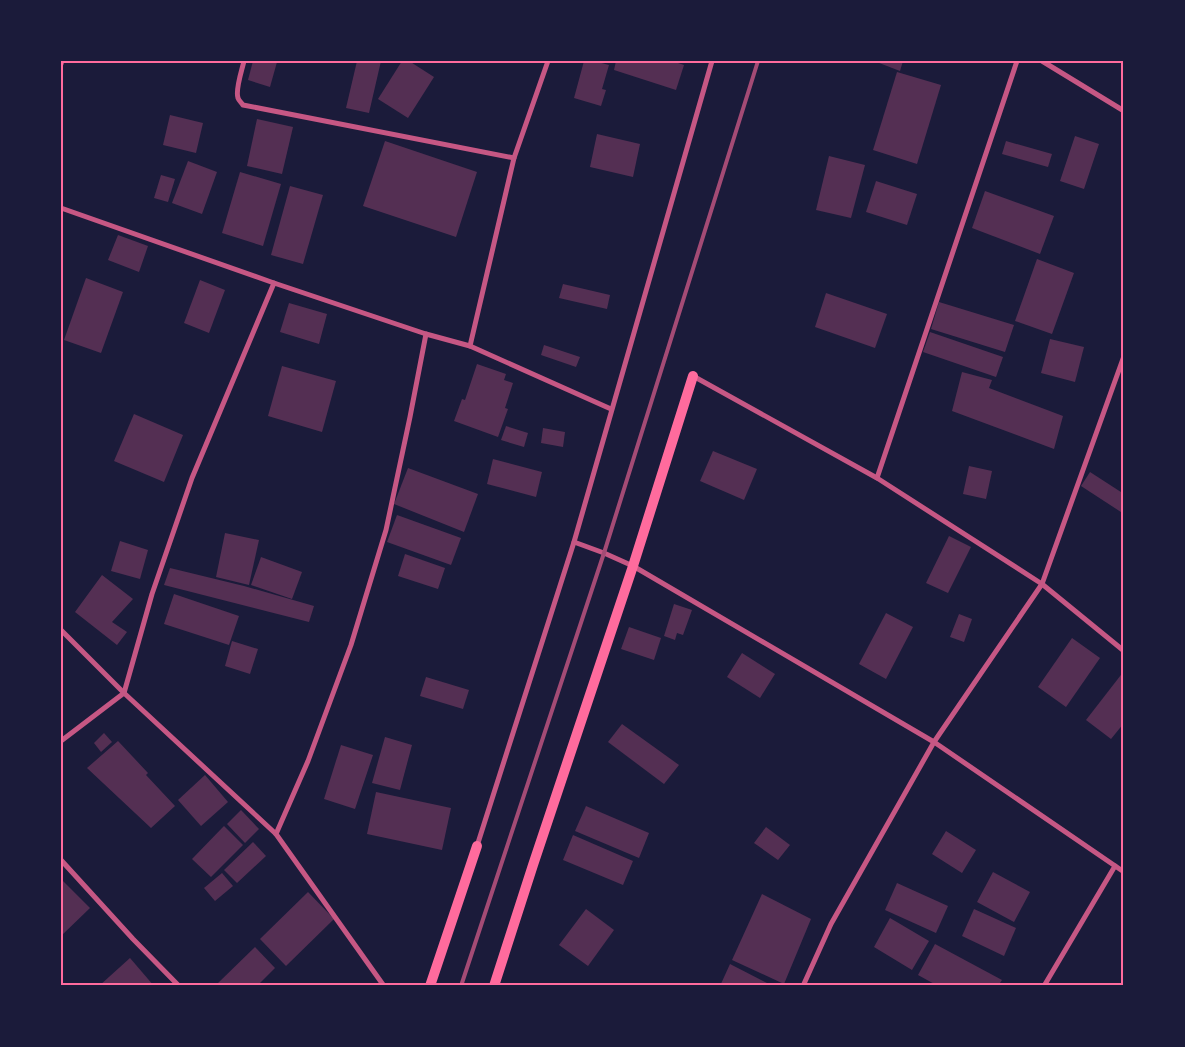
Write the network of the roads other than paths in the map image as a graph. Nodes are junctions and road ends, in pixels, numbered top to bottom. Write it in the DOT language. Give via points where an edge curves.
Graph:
graph roads {
  1 [pos="244,61"];
  2 [pos="548,61"];
  3 [pos="712,61"];
  4 [pos="1017,61"];
  5 [pos="1042,61"];
  6 [pos="1124,111"];
  7 [pos="514,158"];
  8 [pos="61,208"];
  9 [pos="274,283"];
  10 [pos="426,334"];
  11 [pos="470,346"];
  12 [pos="1124,356"];
  13 [pos="693,376"];
  14 [pos="612,409"];
  15 [pos="878,478"];
  16 [pos="574,542"];
  17 [pos="633,566"];
  18 [pos="1042,584"];
  19 [pos="61,630"];
  20 [pos="1124,651"];
  21 [pos="124,693"];
  22 [pos="61,741"];
  23 [pos="934,742"];
  24 [pos="276,834"];
  25 [pos="477,846"];
  26 [pos="61,860"];
  27 [pos="1114,866"];
  28 [pos="1124,872"];
  29 [pos="179,986"];
  30 [pos="384,986"];
  31 [pos="430,986"];
  32 [pos="494,986"];
  33 [pos="803,986"];
  34 [pos="1044,986"];
  1 -- 7 [label="street" via="237,90 243,104"];
  2 -- 7 [label="street"];
  3 -- 14 [label="street"];
  4 -- 15 [label="street"];
  5 -- 6 [label="street"];
  7 -- 11 [label="street"];
  8 -- 9 [label="street"];
  9 -- 10 [label="street"];
  9 -- 21 [label="street" via="192,478 152,594"];
  10 -- 11 [label="street"];
  10 -- 24 [label="street" via="384,539 351,646 308,761"];
  11 -- 14 [label="street"];
  12 -- 18 [label="street"];
  13 -- 15 [label="street"];
  13 -- 17 [label="main road"];
  14 -- 16 [label="street"];
  15 -- 18 [label="street"];
  16 -- 17 [label="street"];
  16 -- 25 [label="street"];
  17 -- 23 [label="street"];
  17 -- 32 [label="main road"];
  18 -- 20 [label="street"];
  18 -- 23 [label="street"];
  19 -- 21 [label="street"];
  21 -- 22 [label="street"];
  21 -- 24 [label="street"];
  23 -- 27 [label="street"];
  23 -- 33 [label="street" via="831,924"];
  24 -- 30 [label="street"];
  25 -- 31 [label="main road"];
  26 -- 29 [label="street"];
  27 -- 28 [label="street"];
  27 -- 34 [label="street"];
}
